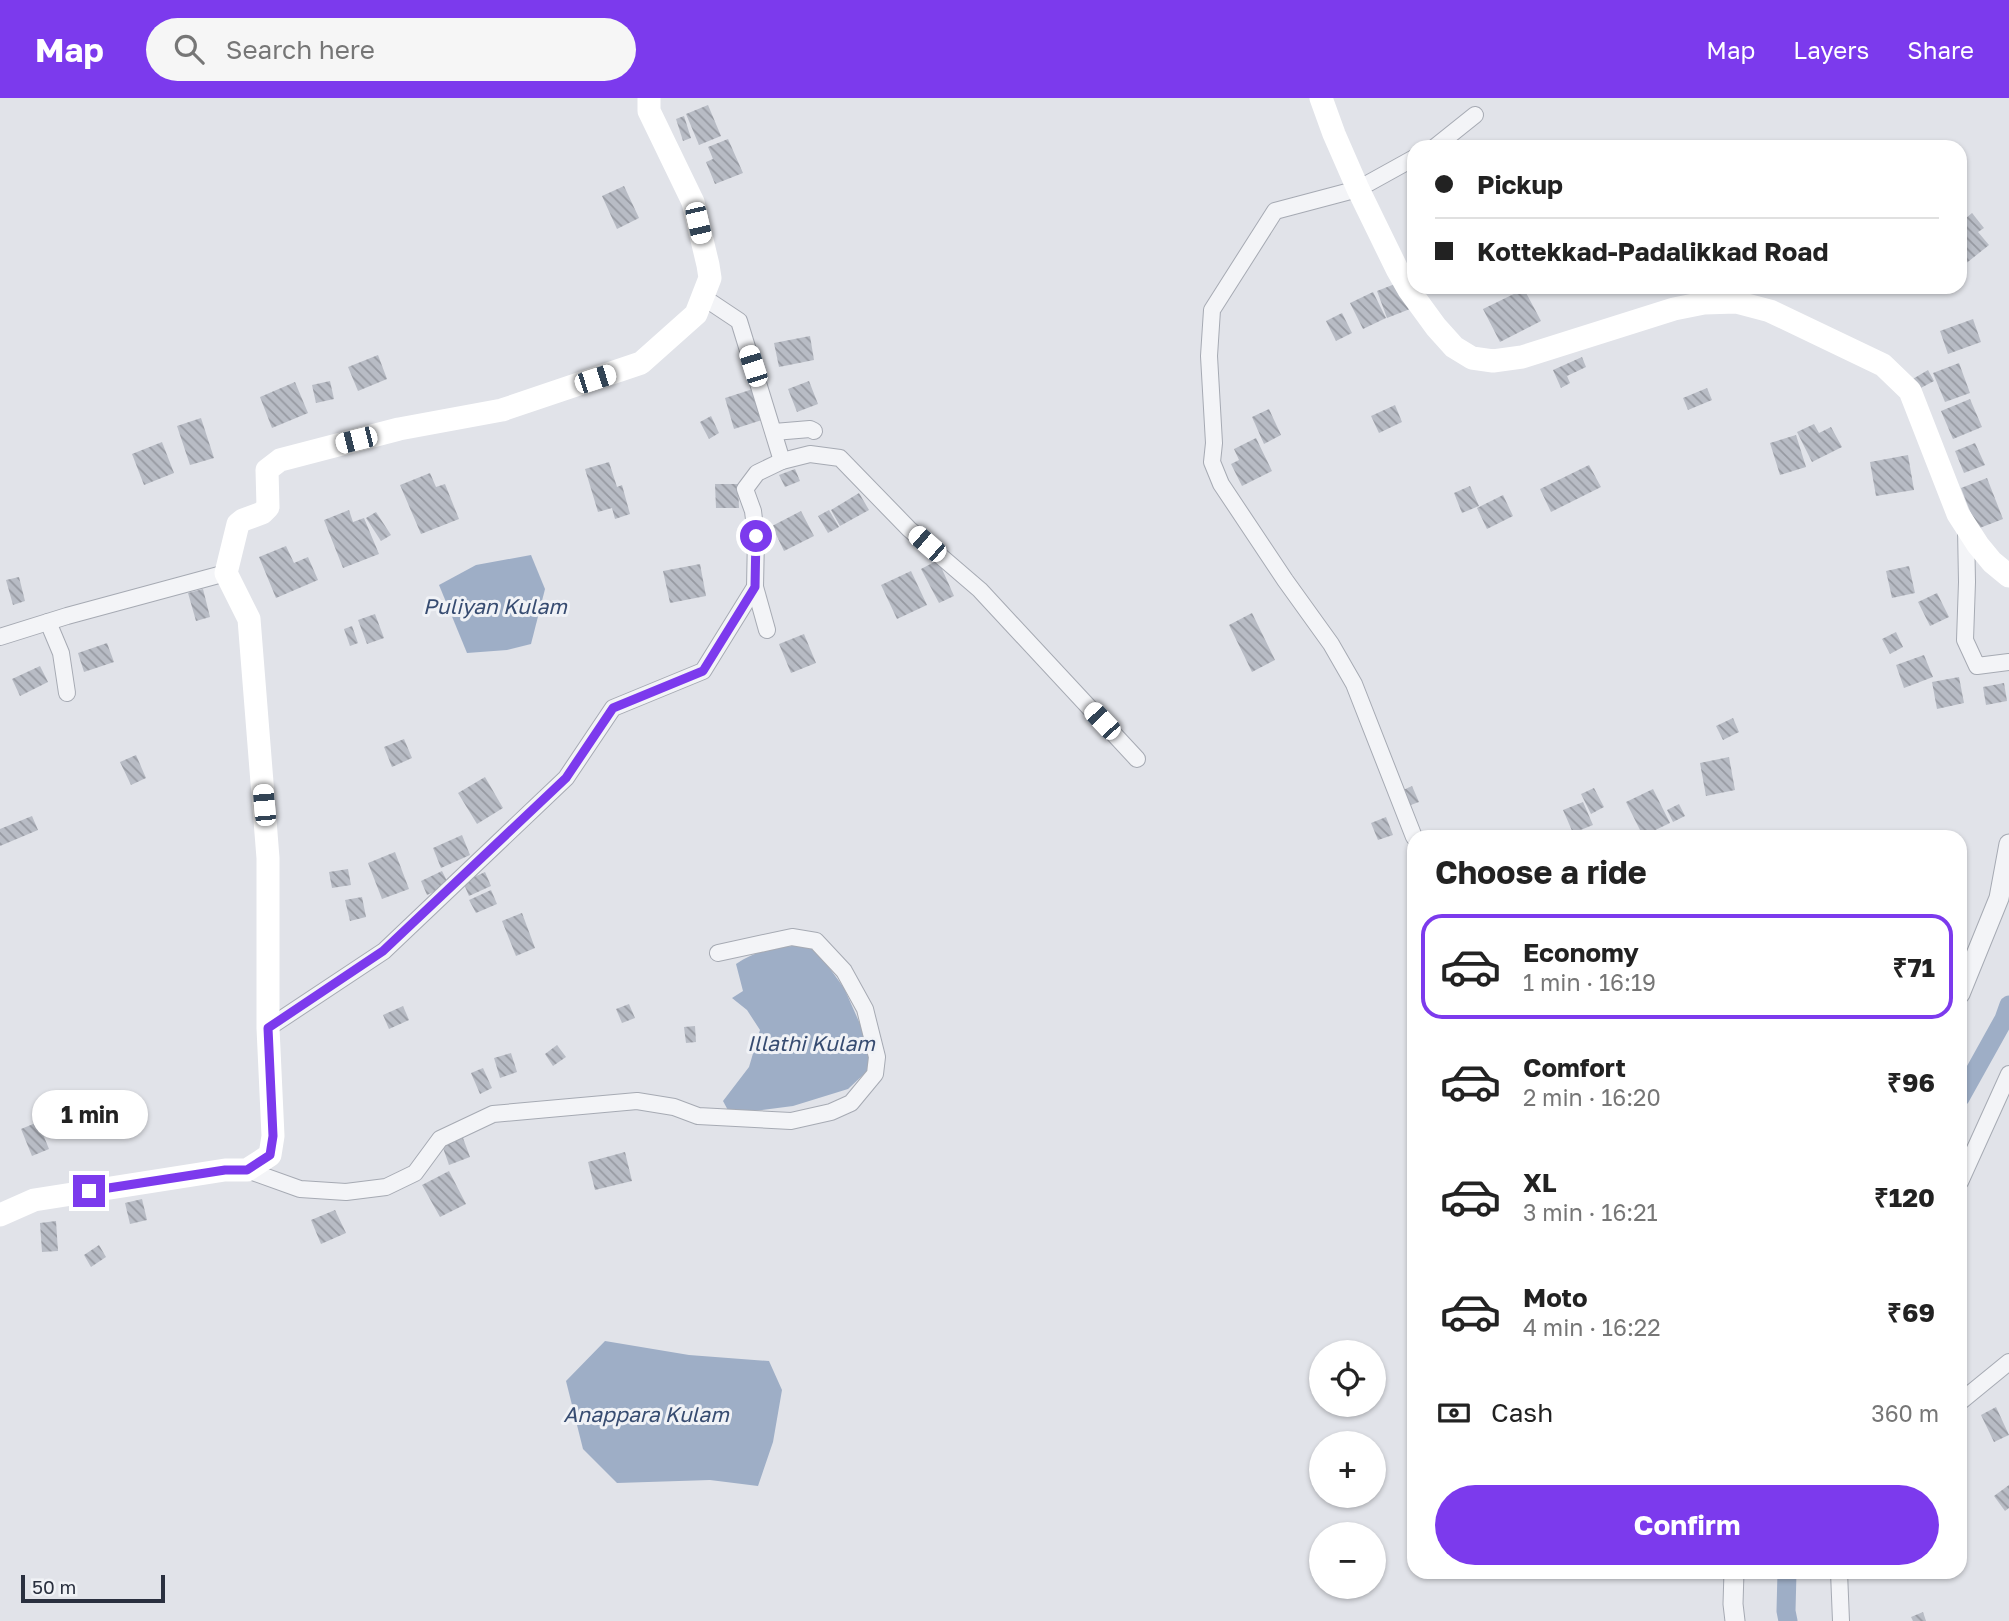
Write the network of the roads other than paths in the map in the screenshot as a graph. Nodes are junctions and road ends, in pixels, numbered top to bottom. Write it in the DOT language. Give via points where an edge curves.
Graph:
graph roads {
  1 [pos="649,98"];
  2 [pos="1321,98"];
  3 [pos="1475,115"];
  4 [pos="1444,140"];
  5 [pos="1407,163"];
  6 [pos="1357,189"];
  7 [pos="1407,286"];
  8 [pos="1412,294"];
  9 [pos="703,297"];
  10 [pos="814,431"];
  11 [pos="774,432"];
  12 [pos="782,461"];
  13 [pos="1966,526"];
  14 [pos="226,573"];
  15 [pos="2009,576"];
  16 [pos="755,587"];
  17 [pos="48,622"];
  18 [pos="766,630"];
  19 [pos="0,637"];
  20 [pos="2009,662"];
  21 [pos="67,694"];
  22 [pos="1137,759"];
  23 [pos="1411,830"];
  24 [pos="2009,844"];
  25 [pos="718,953"];
  26 [pos="1967,977"];
  27 [pos="268,1028"];
  28 [pos="2009,1074"];
  29 [pos="1967,1167"];
  30 [pos="247,1170"];
  31 [pos="0,1215"];
  32 [pos="2009,1362"];
  33 [pos="1967,1396"];
  34 [pos="1734,1579"];
  35 [pos="1839,1579"];
  36 [pos="1735,1621"];
  37 [pos="1841,1621"];
  1 -- 9 [label="main road" via="649,111 693,202 710,278"];
  2 -- 6 [label="main road"];
  3 -- 4 [label="street"];
  5 -- 6 [label="street"];
  6 -- 7 [label="main road"];
  6 -- 23 [label="street" via="1275,211 1212,310 1212,462 1221,484 1354,684"];
  8 -- 13 [label="main road" via="1454,347 1472,358 1493,361 1704,303 1736,302 1770,311 1883,365 1910,391"];
  9 -- 11 [label="street" via="739,321"];
  9 -- 14 [label="main road" via="696,314 641,363 502,410 399,429 273,464 267,470 268,507 238,524"];
  10 -- 11 [label="street"];
  11 -- 12 [label="street"];
  12 -- 16 [label="street" via="757,473 745,489 756,536"];
  12 -- 22 [label="street" via="810,454 840,458 909,528 981,590"];
  13 -- 15 [label="main road" via="1992,562"];
  13 -- 20 [label="street" via="1965,640 1977,666"];
  14 -- 17 [label="street"];
  14 -- 27 [label="main road" via="249,619 268,858"];
  16 -- 18 [label="street"];
  16 -- 27 [label="street" via="703,671 613,708 566,778 383,951"];
  17 -- 19 [label="street"];
  17 -- 21 [label="street" via="61,653"];
  24 -- 26 [label="street" via="1999,898"];
  25 -- 30 [label="street" via="792,937 816,941 844,971 865,1009 877,1057 875,1074 851,1103 791,1121 698,1116 637,1101 493,1114 440,1139 415,1173 386,1187 346,1192 300,1189"];
  27 -- 30 [label="main road" via="273,1136 270,1155"];
  28 -- 29 [label="street"];
  30 -- 31 [label="main road" via="34,1200"];
  32 -- 33 [label="street"];
  34 -- 36 [label="street"];
  35 -- 37 [label="street"];
}
